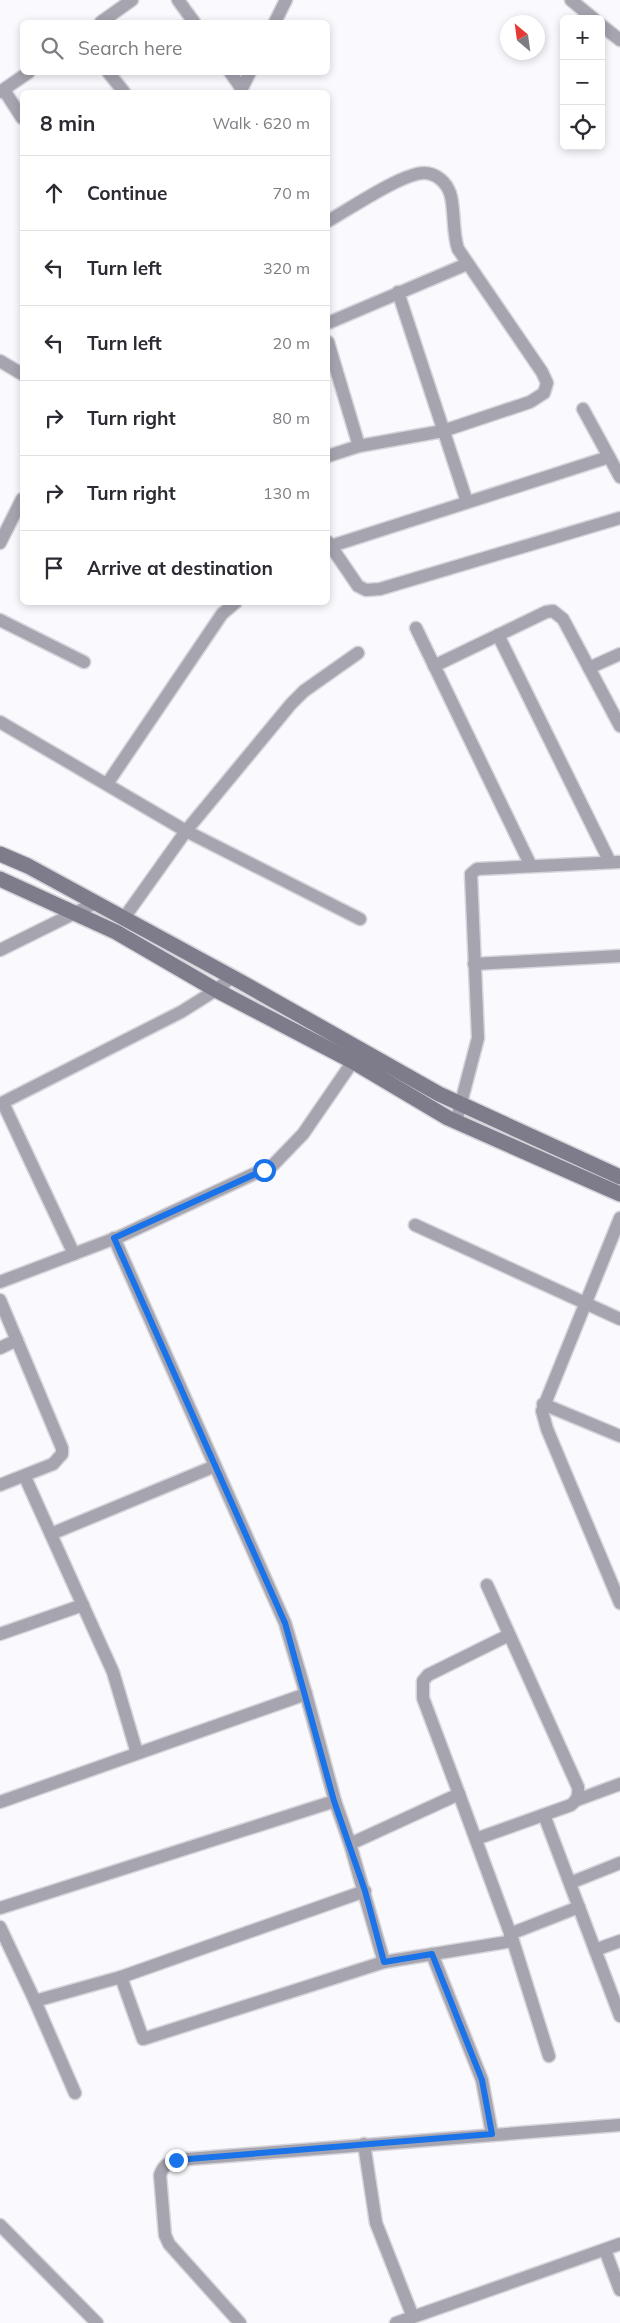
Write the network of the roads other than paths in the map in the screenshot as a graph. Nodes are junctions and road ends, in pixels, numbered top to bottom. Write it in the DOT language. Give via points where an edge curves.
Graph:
graph roads {
  1 [pos="132,0"];
  2 [pos="178,0"];
  3 [pos="286,0"];
  4 [pos="571,0"];
  5 [pos="589,15"];
  6 [pos="104,20"];
  7 [pos="193,20"];
  8 [pos="276,20"];
  9 [pos="605,28"];
  10 [pos="620,40"];
  11 [pos="24,75"];
  12 [pos="110,75"];
  13 [pos="232,75"];
  14 [pos="249,75"];
  15 [pos="122,90"];
  16 [pos="240,90"];
  17 [pos="241,90"];
  18 [pos="2,91"];
  19 [pos="20,115"];
  20 [pos="330,220"];
  21 [pos="468,264"];
  22 [pos="398,292"];
  23 [pos="330,322"];
  24 [pos="330,349"];
  25 [pos="0,361"];
  26 [pos="20,373"];
  27 [pos="583,409"];
  28 [pos="443,431"];
  29 [pos="359,446"];
  30 [pos="330,455"];
  31 [pos="609,457"];
  32 [pos="620,477"];
  33 [pos="467,502"];
  34 [pos="20,509"];
  35 [pos="620,518"];
  36 [pos="17,523"];
  37 [pos="0,543"];
  38 [pos="330,544"];
  39 [pos="330,548"];
  40 [pos="232,605"];
  41 [pos="0,620"];
  42 [pos="416,628"];
  43 [pos="498,635"];
  44 [pos="358,653"];
  45 [pos="620,654"];
  46 [pos="84,662"];
  47 [pos="434,666"];
  48 [pos="589,668"];
  49 [pos="0,722"];
  50 [pos="620,726"];
  51 [pos="107,784"];
  52 [pos="186,831"];
  53 [pos="0,854"];
  54 [pos="615,862"];
  55 [pos="531,866"];
  56 [pos="0,879"];
  57 [pos="95,903"];
  58 [pos="74,913"];
  59 [pos="124,918"];
  60 [pos="360,920"];
  61 [pos="0,950"];
  62 [pos="620,956"];
  63 [pos="474,964"];
  64 [pos="232,977"];
  65 [pos="216,990"];
  66 [pos="356,1056"];
  67 [pos="459,1103"];
  68 [pos="1,1104"];
  69 [pos="452,1120"];
  70 [pos="620,1177"];
  71 [pos="620,1194"];
  72 [pos="620,1218"];
  73 [pos="415,1225"];
  74 [pos="114,1238"];
  75 [pos="74,1254"];
  76 [pos="0,1282"];
  77 [pos="0,1300"];
  78 [pos="585,1304"];
  79 [pos="620,1319"];
  80 [pos="17,1340"];
  81 [pos="0,1348"];
  82 [pos="543,1404"];
  83 [pos="620,1436"];
  84 [pos="216,1466"];
  85 [pos="25,1477"];
  86 [pos="0,1485"];
  87 [pos="51,1534"];
  88 [pos="487,1584"];
  89 [pos="620,1603"];
  90 [pos="83,1605"];
  91 [pos="0,1634"];
  92 [pos="509,1635"];
  93 [pos="306,1694"];
  94 [pos="137,1753"];
  95 [pos="620,1784"];
  96 [pos="460,1794"];
  97 [pos="577,1800"];
  98 [pos="334,1801"];
  99 [pos="0,1802"];
  100 [pos="544,1815"];
  101 [pos="476,1839"];
  102 [pos="350,1844"];
  103 [pos="620,1863"];
  104 [pos="570,1883"];
  105 [pos="365,1891"];
  106 [pos="579,1907"];
  107 [pos="0,1908"];
  108 [pos="0,1927"];
  109 [pos="512,1937"];
  110 [pos="620,1941"];
  111 [pos="595,1950"];
  112 [pos="5,1953"];
  113 [pos="430,1954"];
  114 [pos="384,1962"];
  115 [pos="121,1977"];
  116 [pos="35,2001"];
  117 [pos="620,2016"];
  118 [pos="549,2056"];
  119 [pos="75,2093"];
  120 [pos="620,2125"];
  121 [pos="492,2134"];
  122 [pos="359,2145"];
  123 [pos="0,2225"];
  124 [pos="620,2244"];
  125 [pos="605,2250"];
  126 [pos="620,2290"];
  127 [pos="413,2317"];
  128 [pos="97,2323"];
  129 [pos="240,2323"];
  130 [pos="396,2323"];
  1 -- 6 [label="street"];
  2 -- 7 [label="street"];
  3 -- 8 [label="street"];
  4 -- 5 [label="street"];
  9 -- 10 [label="street"];
  11 -- 18 [label="street"];
  12 -- 15 [label="street"];
  13 -- 16 [label="street"];
  14 -- 17 [label="street"];
  18 -- 19 [label="street"];
  20 -- 21 [label="street" via="400,180 423,173 435,176 446,184 451,195 454,235 458,250"];
  21 -- 22 [label="street"];
  21 -- 28 [label="street" via="542,372 546,383 544,393 530,402"];
  22 -- 23 [label="street"];
  22 -- 28 [label="street"];
  24 -- 29 [label="street"];
  25 -- 26 [label="street"];
  27 -- 31 [label="street"];
  28 -- 29 [label="street"];
  28 -- 33 [label="street"];
  29 -- 30 [label="street"];
  31 -- 32 [label="street"];
  31 -- 33 [label="street"];
  33 -- 38 [label="street"];
  34 -- 36 [label="street"];
  35 -- 39 [label="street" via="380,589 366,590 358,586"];
  36 -- 37 [label="street"];
  40 -- 51 [label="street" via="222,614"];
  41 -- 46 [label="street"];
  42 -- 47 [label="street"];
  43 -- 47 [label="street"];
  43 -- 48 [label="street" via="546,612 558,613"];
  43 -- 54 [label="street"];
  44 -- 52 [label="street" via="297,697"];
  45 -- 48 [label="street"];
  47 -- 55 [label="street"];
  48 -- 50 [label="street"];
  49 -- 51 [label="street"];
  51 -- 52 [label="street"];
  52 -- 59 [label="street"];
  52 -- 60 [label="street"];
  53 -- 57 [label="street"];
  54 -- 55 [label="street"];
  55 -- 63 [label="street" via="477,868 471,874"];
  56 -- 58 [label="street"];
  57 -- 58 [label="street"];
  57 -- 59 [label="street"];
  58 -- 61 [label="street"];
  58 -- 65 [label="street" via="116,932"];
  59 -- 64 [label="street"];
  62 -- 63 [label="street"];
  63 -- 67 [label="street" via="477,1047"];
  64 -- 65 [label="street"];
  64 -- 66 [label="street"];
  65 -- 66 [label="street"];
  65 -- 68 [label="street" via="181,1012"];
  66 -- 67 [label="street"];
  66 -- 69 [label="street"];
  66 -- 74 [label="street" via="303,1134 273,1165"];
  67 -- 69 [label="street"];
  67 -- 70 [label="street"];
  68 -- 75 [label="street"];
  69 -- 71 [label="street"];
  72 -- 78 [label="street"];
  73 -- 78 [label="street"];
  74 -- 75 [label="street"];
  74 -- 84 [label="street"];
  75 -- 76 [label="street"];
  77 -- 80 [label="street"];
  78 -- 79 [label="street"];
  78 -- 82 [label="street"];
  80 -- 81 [label="street"];
  80 -- 85 [label="street" via="62,1448 62,1454 53,1464"];
  82 -- 83 [label="street"];
  82 -- 89 [label="street" via="547,1429"];
  84 -- 87 [label="street"];
  84 -- 93 [label="street" via="285,1623"];
  85 -- 86 [label="street"];
  85 -- 87 [label="street"];
  87 -- 90 [label="street"];
  88 -- 92 [label="street"];
  90 -- 91 [label="street"];
  90 -- 94 [label="street" via="117,1681"];
  92 -- 96 [label="street" via="428,1675 423,1681 423,1698"];
  92 -- 97 [label="street" via="578,1787"];
  93 -- 94 [label="street"];
  93 -- 98 [label="street"];
  94 -- 99 [label="street"];
  95 -- 97 [label="street"];
  96 -- 101 [label="street"];
  96 -- 102 [label="street"];
  97 -- 100 [label="street"];
  98 -- 102 [label="street"];
  98 -- 107 [label="street"];
  100 -- 101 [label="street"];
  100 -- 104 [label="street"];
  101 -- 109 [label="street"];
  102 -- 105 [label="street"];
  103 -- 104 [label="street"];
  104 -- 106 [label="street"];
  105 -- 114 [label="street"];
  105 -- 115 [label="street"];
  106 -- 109 [label="street"];
  106 -- 111 [label="street"];
  108 -- 112 [label="street"];
  109 -- 113 [label="street"];
  109 -- 118 [label="street"];
  110 -- 111 [label="street"];
  111 -- 117 [label="street"];
  112 -- 116 [label="street"];
  113 -- 114 [label="street"];
  113 -- 121 [label="street" via="482,2080"];
  114 -- 115 [label="street" via="143,2039"];
  115 -- 116 [label="street"];
  116 -- 119 [label="street"];
  120 -- 121 [label="street"];
  121 -- 122 [label="street"];
  122 -- 127 [label="street" via="376,2223"];
  122 -- 129 [label="street" via="176,2160 163,2167 160,2175 165,2235 169,2244"];
  123 -- 128 [label="street"];
  124 -- 125 [label="street"];
  125 -- 126 [label="street"];
  125 -- 127 [label="street"];
  127 -- 130 [label="street"];
}
